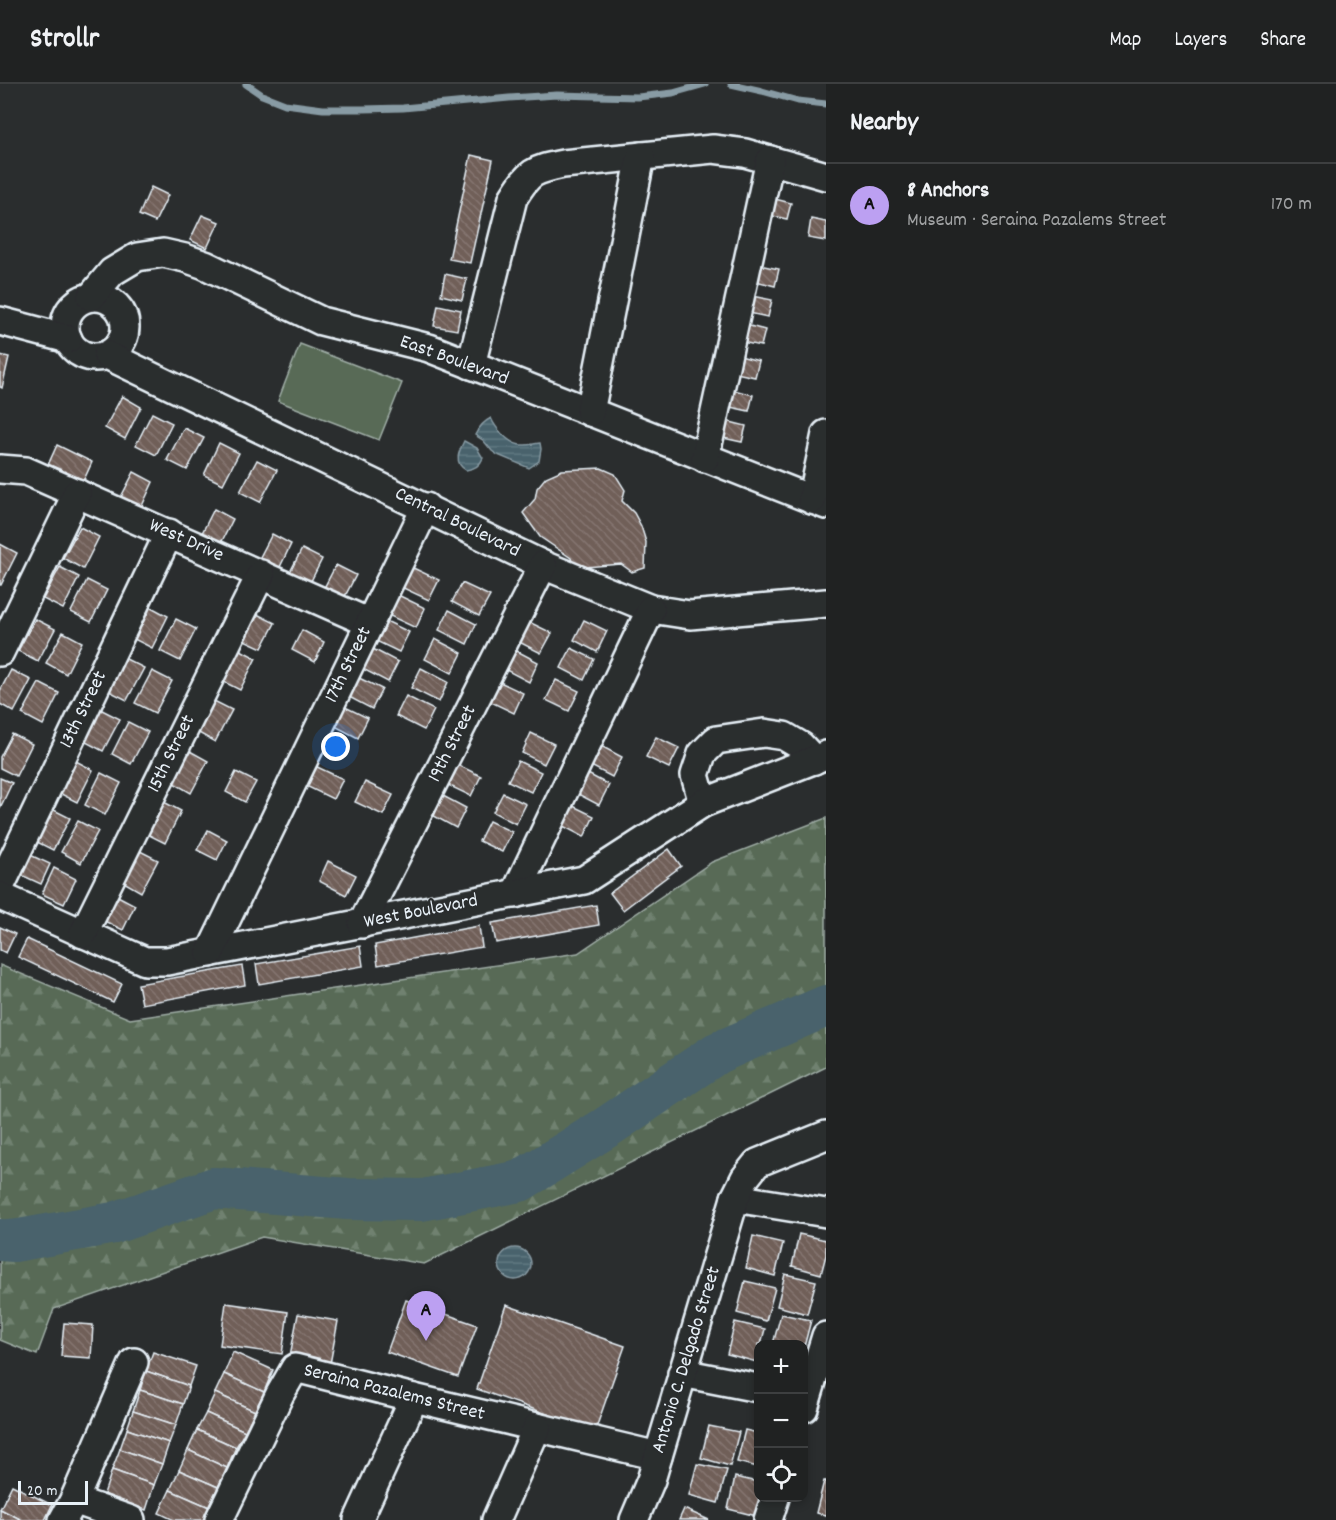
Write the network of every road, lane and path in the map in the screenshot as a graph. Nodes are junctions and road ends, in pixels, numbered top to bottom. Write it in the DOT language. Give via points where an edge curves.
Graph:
graph roads {
  1 [pos="641,156"];
  2 [pos="770,160"];
  3 [pos="826,176"];
  4 [pos="91,297"];
  5 [pos="9,323"];
  6 [pos="67,329"];
  7 [pos="107,355"];
  8 [pos="471,365"];
  9 [pos="590,412"];
  10 [pos="826,434"];
  11 [pos="705,458"];
  12 [pos="0,469"];
  13 [pos="77,493"];
  14 [pos="819,503"];
  15 [pos="426,507"];
  16 [pos="169,533"];
  17 [pos="543,565"];
  18 [pos="261,574"];
  19 [pos="826,603"];
  20 [pos="651,609"];
  21 [pos="370,623"];
  22 [pos="0,652"];
  23 [pos="820,757"];
  24 [pos="703,802"];
  25 [pos="0,887"];
  26 [pos="515,894"];
  27 [pos="0,896"];
  28 [pos="362,924"];
  29 [pos="83,934"];
  30 [pos="210,953"];
  31 [pos="826,1135"];
  32 [pos="735,1198"];
  33 [pos="826,1213"];
  34 [pos="826,1336"];
  35 [pos="134,1362"];
  36 [pos="682,1373"];
  37 [pos="754,1387"];
  38 [pos="414,1398"];
  39 [pos="810,1401"];
  40 [pos="537,1427"];
  41 [pos="658,1456"];
  42 [pos="773,1502"];
  43 [pos="68,1510"];
  44 [pos="130,1520"];
  45 [pos="219,1520"];
  46 [pos="358,1520"];
  47 [pos="496,1520"];
  48 [pos="634,1520"];
  49 [pos="768,1520"];
  1 -- 2 [label="street" via="713,149"];
  1 -- 8 [label="street" via="563,164 525,178 513,198"];
  1 -- 9 [label="street"];
  2 -- 3 [label="street"];
  2 -- 11 [label="street"];
  4 -- 6 [label="street" via="69,312"];
  4 -- 7 [label="street" via="110,300 118,306 126,324 122,342"];
  4 -- 8 [label="street, East Boulevard" via="112,272 137,257 163,254 205,265 321,321 429,348"];
  5 -- 6 [label="street"];
  6 -- 7 [label="street" via="72,347 80,353"];
  7 -- 15 [label="street, Central Boulevard"];
  8 -- 9 [label="street, East Boulevard"];
  9 -- 11 [label="street, East Boulevard"];
  10 -- 14 [label="street"];
  11 -- 14 [label="street, East Boulevard"];
  12 -- 13 [label="street, West Drive" via="26,471"];
  13 -- 16 [label="street, West Drive"];
  13 -- 22 [label="street"];
  15 -- 17 [label="street, Central Boulevard"];
  15 -- 21 [label="street, 17th Street"];
  16 -- 18 [label="street, West Drive"];
  16 -- 25 [label="street, 13th Street"];
  17 -- 20 [label="street, Central Boulevard"];
  17 -- 28 [label="street, 19th Street"];
  18 -- 21 [label="street, West Drive"];
  18 -- 29 [label="street, 15th Street"];
  19 -- 20 [label="street, Central Boulevard" via="690,615"];
  20 -- 26 [label="street"];
  21 -- 30 [label="street, 17th Street"];
  23 -- 24 [label="street, West Boulevard"];
  23 -- 24 [label="street" via="784,736 764,733 716,740 702,754 695,775"];
  24 -- 26 [label="street, West Boulevard" via="584,880"];
  26 -- 28 [label="street, West Boulevard"];
  27 -- 29 [label="street, West Boulevard"];
  28 -- 30 [label="street, West Boulevard"];
  29 -- 30 [label="street, West Boulevard" via="145,961"];
  31 -- 32 [label="street, Antonio C. Delgado Street" via="757,1163"];
  32 -- 33 [label="street"];
  32 -- 36 [label="street, Antonio C. Delgado Street"];
  34 -- 39 [label="street"];
  35 -- 43 [label="street"];
  36 -- 37 [label="street"];
  36 -- 41 [label="street, Antonio C. Delgado Street"];
  38 -- 40 [label="street, Seraina Pazalems Street"];
  38 -- 45 [label="street, Seraina Pazalems Street" via="295,1368"];
  38 -- 46 [label="street"];
  40 -- 41 [label="street, Seraina Pazalems Street"];
  40 -- 47 [label="street"];
  41 -- 48 [label="street, Antonio C. Delgado Street"];
  42 -- 49 [label="street"];
  43 -- 44 [label="street"];
}
